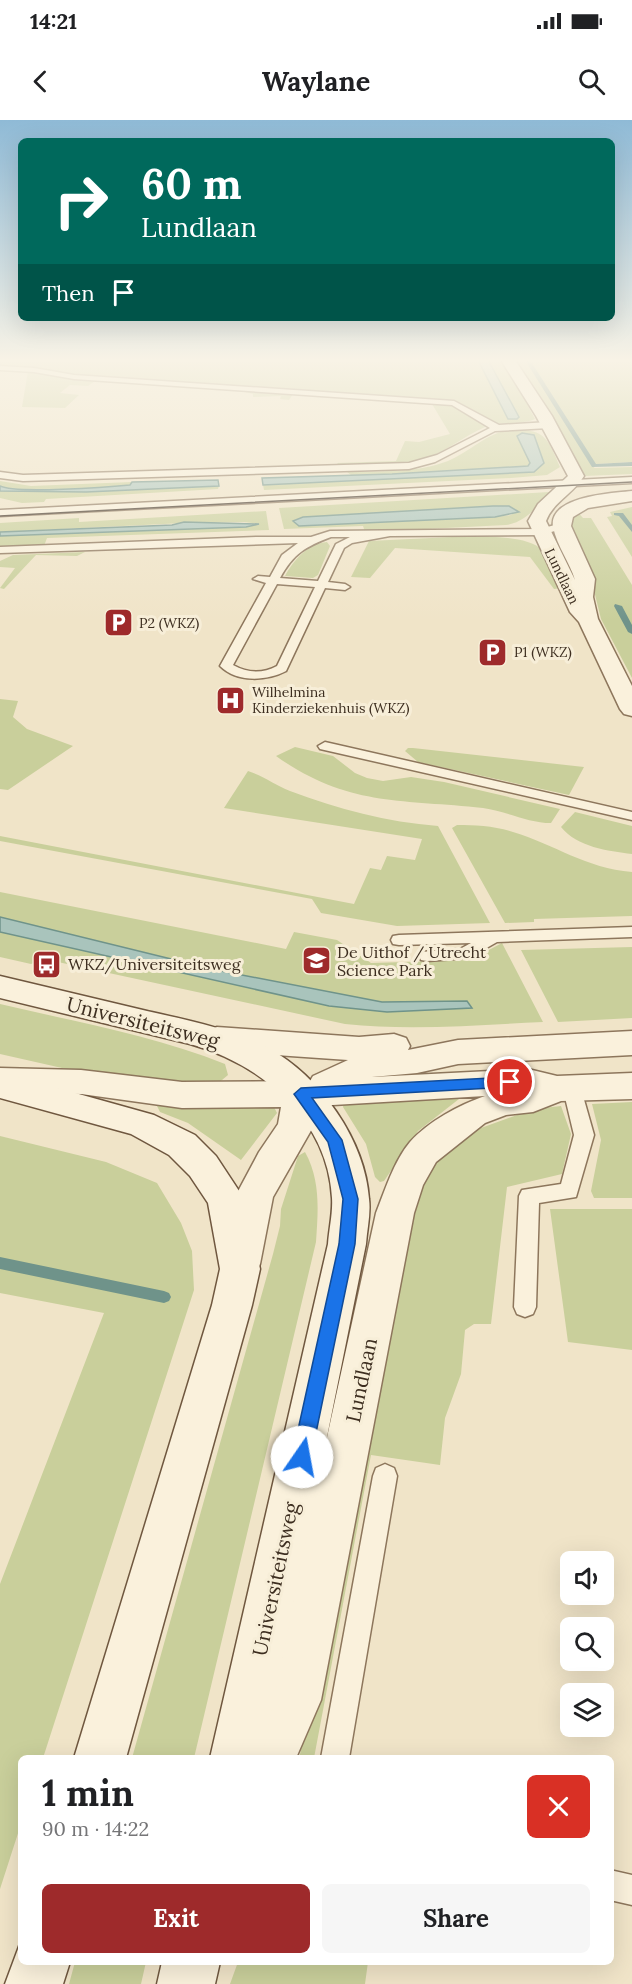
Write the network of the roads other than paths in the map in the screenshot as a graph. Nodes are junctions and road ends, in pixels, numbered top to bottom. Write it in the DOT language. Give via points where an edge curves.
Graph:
graph roads {
  1 [pos="461,447"];
  2 [pos="560,447"];
  3 [pos="0,474"];
  4 [pos="632,480"];
  5 [pos="577,483"];
  6 [pos="632,489"];
  7 [pos="607,495"];
  8 [pos="632,496"];
  9 [pos="0,513"];
  10 [pos="478,531"];
  11 [pos="551,534"];
  12 [pos="386,535"];
  13 [pos="361,538"];
  14 [pos="312,540"];
  15 [pos="0,550"];
  16 [pos="258,579"];
  17 [pos="273,580"];
  18 [pos="322,585"];
  19 [pos="345,586"];
  20 [pos="588,619"];
  21 [pos="632,709"];
  22 [pos="325,746"];
  23 [pos="632,816"];
  24 [pos="632,932"];
  25 [pos="496,937"];
  26 [pos="399,940"];
  27 [pos="427,956"];
  28 [pos="0,987"];
  29 [pos="217,1039"];
  30 [pos="632,1043"];
  31 [pos="458,1052"];
  32 [pos="0,1080"];
  33 [pos="0,1085"];
  34 [pos="632,1086"];
  35 [pos="565,1089"];
  36 [pos="301,1094"];
  37 [pos="240,1269"];
  38 [pos="525,1306"];
  39 [pos="384,1476"];
  40 [pos="101,1755"];
  41 [pos="237,1755"];
  42 [pos="271,1755"];
  43 [pos="336,1755"];
  44 [pos="614,1886"];
  45 [pos="632,1890"];
  46 [pos="40,1965"];
  47 [pos="190,1965"];
  48 [pos="34,1984"];
  49 [pos="186,1984"];
  1 -- 3 [label="lane" via="443,458 409,466 23,478"];
  2 -- 5 [label="street"];
  4 -- 5 [label="lane"];
  5 -- 7 [label="street, Lundlaan"];
  5 -- 9 [label="lane"];
  5 -- 11 [label="street, Lundlaan" via="553,516"];
  5 -- 11 [label="street, Lundlaan" via="541,509 537,521"];
  6 -- 7 [label="street"];
  7 -- 8 [label="street"];
  7 -- 11 [label="street, Lundlaan" via="583,503 565,515"];
  10 -- 11 [label="lane"];
  10 -- 11 [label="lane" via="524,538"];
  10 -- 12 [label="lane"];
  11 -- 20 [label="street, Lundlaan" via="583,597"];
  11 -- 20 [label="street, Lundlaan" via="580,612"];
  12 -- 13 [label="lane"];
  12 -- 14 [label="lane" via="330,534"];
  13 -- 14 [label="lane"];
  13 -- 18 [label="lane" via="340,546"];
  14 -- 15 [label="lane"];
  14 -- 17 [label="lane" via="286,557"];
  16 -- 17 [label="lane"];
  17 -- 18 [label="lane"];
  17 -- 18 [label="lane" via="226,666 234,672 250,675 282,668"];
  18 -- 19 [label="lane"];
  20 -- 21 [label="street, Lundlaan"];
  22 -- 23 [label="lane"];
  24 -- 25 [label="lane"];
  25 -- 26 [label="lane"];
  25 -- 27 [label="lane" via="463,954"];
  28 -- 29 [label="street, Universiteitsweg"];
  29 -- 31 [label="street, Lundlaan" via="359,1049 419,1044"];
  29 -- 36 [label="street, Universiteitsweg" via="261,1059"];
  30 -- 31 [label="street, Lundlaan"];
  31 -- 36 [label="street, Lundlaan" via="417,1061 368,1065"];
  32 -- 36 [label="street, Lundlaan" via="81,1082 182,1095"];
  33 -- 37 [label="street" via="142,1124 182,1145 203,1166 226,1200"];
  34 -- 35 [label="street, Lundlaan"];
  35 -- 36 [label="street, Lundlaan" via="528,1081"];
  35 -- 38 [label="lane" via="584,1134 569,1191 529,1196"];
  35 -- 42 [label="street, Lundlaan" via="473,1114 423,1152 405,1184 393,1223 295,1700"];
  36 -- 37 [label="street" via="296,1127 281,1146 254,1197"];
  36 -- 41 [label="street, Universiteitsweg" via="335,1140 346,1174 351,1199 347,1244"];
  37 -- 40 [label="street"];
  39 -- 43 [label="lane"];
  44 -- 45 [label="lane"];
  46 -- 48 [label="street"];
  47 -- 49 [label="street"];
}
